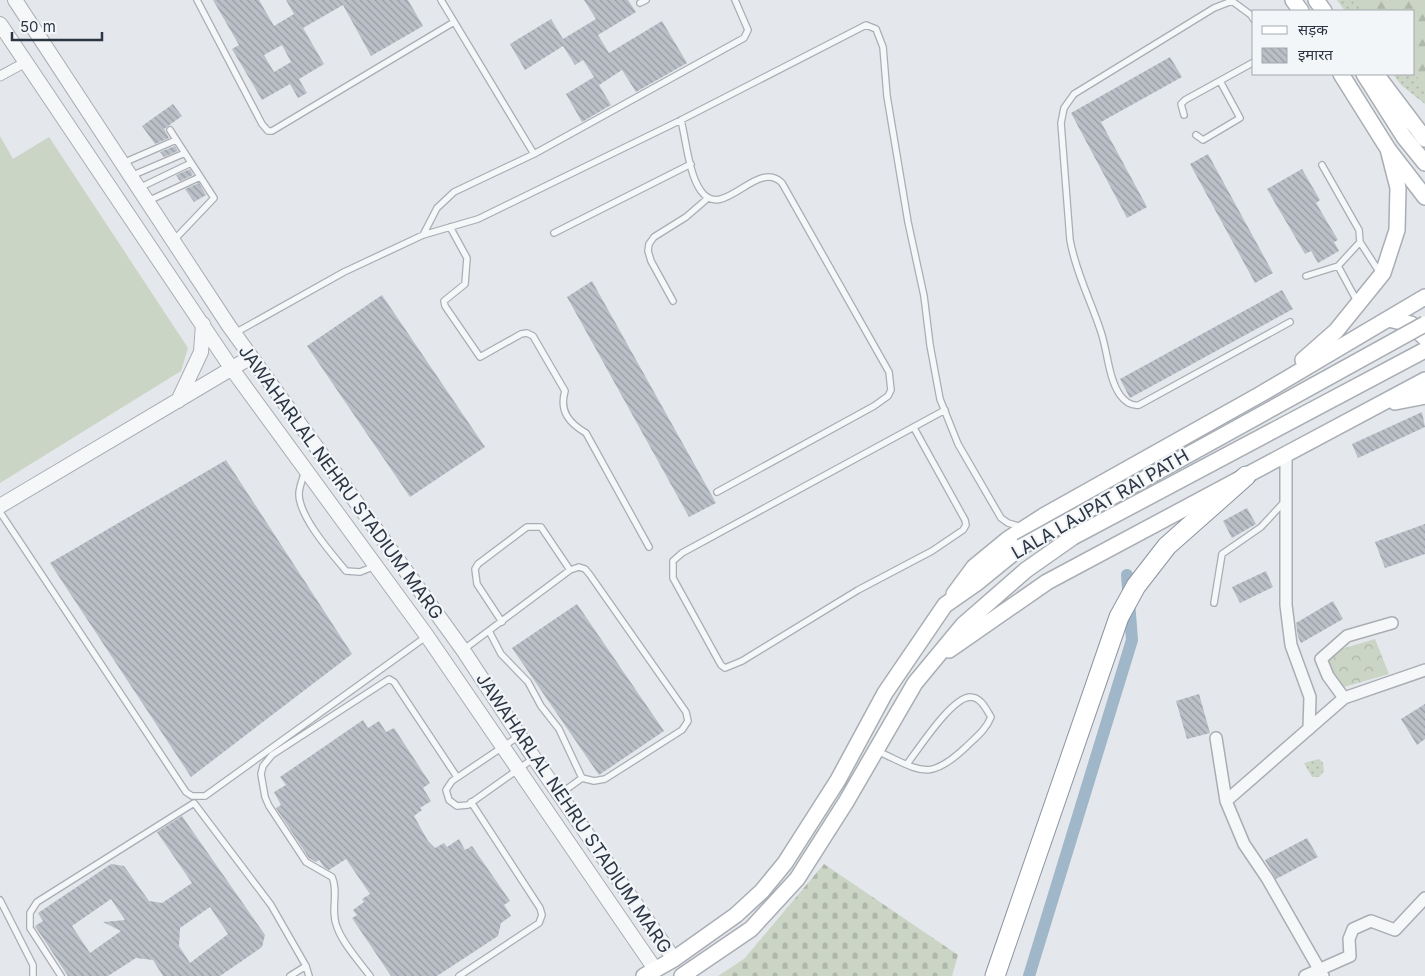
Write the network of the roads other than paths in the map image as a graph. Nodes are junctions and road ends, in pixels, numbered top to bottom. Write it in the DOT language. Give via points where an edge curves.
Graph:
graph roads {
  1 [pos="15,0"];
  2 [pos="197,0"];
  3 [pos="441,0"];
  4 [pos="735,0"];
  5 [pos="1252,17"];
  6 [pos="454,22"];
  7 [pos="0,24"];
  8 [pos="26,62"];
  9 [pos="1252,63"];
  10 [pos="1342,75"];
  11 [pos="1365,75"];
  12 [pos="1377,75"];
  13 [pos="0,76"];
  14 [pos="1220,80"];
  15 [pos="1184,115"];
  16 [pos="681,120"];
  17 [pos="170,130"];
  18 [pos="1196,135"];
  19 [pos="1425,138"];
  20 [pos="176,140"];
  21 [pos="1388,148"];
  22 [pos="184,153"];
  23 [pos="534,154"];
  24 [pos="123,163"];
  25 [pos="191,163"];
  26 [pos="1425,163"];
  27 [pos="691,164"];
  28 [pos="1322,165"];
  29 [pos="200,177"];
  30 [pos="135,182"];
  31 [pos="1425,197"];
  32 [pos="708,198"];
  33 [pos="148,201"];
  34 [pos="450,227"];
  35 [pos="554,234"];
  36 [pos="423,235"];
  37 [pos="174,240"];
  38 [pos="1360,242"];
  39 [pos="1338,266"];
  40 [pos="1381,275"];
  41 [pos="1306,276"];
  42 [pos="1425,297"];
  43 [pos="672,301"];
  44 [pos="1359,305"];
  45 [pos="1388,320"];
  46 [pos="1290,322"];
  47 [pos="203,324"];
  48 [pos="1425,324"];
  49 [pos="235,333"];
  50 [pos="1425,338"];
  51 [pos="1425,350"];
  52 [pos="251,357"];
  53 [pos="232,369"];
  54 [pos="1425,380"];
  55 [pos="1261,394"];
  56 [pos="1425,396"];
  57 [pos="178,401"];
  58 [pos="945,410"];
  59 [pos="1359,413"];
  60 [pos="914,428"];
  61 [pos="1286,453"];
  62 [pos="305,470"];
  63 [pos="1246,476"];
  64 [pos="717,492"];
  65 [pos="1286,500"];
  66 [pos="0,506"];
  67 [pos="0,512"];
  68 [pos="1025,528"];
  69 [pos="649,547"];
  70 [pos="375,566"];
  71 [pos="570,570"];
  72 [pos="1214,603"];
  73 [pos="945,605"];
  74 [pos="502,622"];
  75 [pos="1392,623"];
  76 [pos="489,631"];
  77 [pos="427,636"];
  78 [pos="463,650"];
  79 [pos="938,657"];
  80 [pos="1425,670"];
  81 [pos="1344,698"];
  82 [pos="1309,729"];
  83 [pos="519,736"];
  84 [pos="1216,738"];
  85 [pos="503,747"];
  86 [pos="875,750"];
  87 [pos="534,758"];
  88 [pos="907,764"];
  89 [pos="518,769"];
  90 [pos="457,777"];
  91 [pos="582,778"];
  92 [pos="560,794"];
  93 [pos="1226,800"];
  94 [pos="471,802"];
  95 [pos="1425,898"];
  96 [pos="0,900"];
  97 [pos="674,959"];
  98 [pos="306,966"];
  99 [pos="649,972"];
  100 [pos="1321,972"];
  101 [pos="33,976"];
  102 [pos="61,976"];
  103 [pos="290,976"];
  104 [pos="309,976"];
  105 [pos="370,976"];
  106 [pos="459,976"];
  107 [pos="682,976"];
  108 [pos="995,976"];
  109 [pos="1305,976"];
  1 -- 24 [label="street, JAWAHARLAL NEHRU STADIUM MARG"];
  2 -- 6 [label="lane" via="262,124 272,131"];
  3 -- 6 [label="lane"];
  4 -- 23 [label="lane" via="748,30 744,38"];
  5 -- 46 [label="lane" via="1232,1 1214,8 1068,100 1061,123 1070,240 1112,377 1119,394 1133,406"];
  6 -- 23 [label="lane"];
  7 -- 8 [label="street, JAWAHARLAL NEHRU STADIUM MARG"];
  8 -- 13 [label="street"];
  8 -- 47 [label="street, JAWAHARLAL NEHRU STADIUM MARG"];
  9 -- 14 [label="lane"];
  10 -- 21 [label="main road"];
  11 -- 26 [label="main road" via="1404,138"];
  12 -- 19 [label="main road"];
  14 -- 15 [label="lane" via="1185,100 1181,104"];
  14 -- 18 [label="lane" via="1240,118 1203,140"];
  16 -- 27 [label="lane"];
  16 -- 34 [label="lane" via="478,219"];
  16 -- 58 [label="lane" via="866,25 876,29 883,47 887,96 908,222"];
  17 -- 20 [label="lane"];
  20 -- 22 [label="lane"];
  20 -- 24 [label="lane"];
  21 -- 31 [label="main road"];
  21 -- 40 [label="main road" via="1398,188 1397,230"];
  22 -- 25 [label="lane"];
  22 -- 30 [label="lane"];
  23 -- 36 [label="lane" via="454,192 436,208"];
  24 -- 30 [label="street, JAWAHARLAL NEHRU STADIUM MARG"];
  25 -- 29 [label="lane"];
  25 -- 30 [label="lane"];
  27 -- 32 [label="lane" via="700,190"];
  27 -- 35 [label="lane"];
  28 -- 38 [label="lane" via="1359,230"];
  29 -- 33 [label="lane"];
  29 -- 37 [label="lane" via="214,198"];
  30 -- 33 [label="street, JAWAHARLAL NEHRU STADIUM MARG"];
  32 -- 43 [label="lane" via="649,244 651,260"];
  32 -- 64 [label="lane" via="722,199 769,176 782,183 863,324 889,372 891,382 888,396 874,406"];
  33 -- 37 [label="street, JAWAHARLAL NEHRU STADIUM MARG"];
  34 -- 36 [label="lane"];
  34 -- 69 [label="lane" via="467,258 465,284 444,301 445,306 480,357 521,334 532,336 566,391 562,404 564,411 574,426 586,433"];
  36 -- 49 [label="lane" via="344,272"];
  37 -- 49 [label="street, JAWAHARLAL NEHRU STADIUM MARG"];
  38 -- 39 [label="lane"];
  38 -- 40 [label="lane"];
  39 -- 41 [label="lane"];
  39 -- 44 [label="lane"];
  40 -- 44 [label="main road"];
  42 -- 45 [label="main road"];
  44 -- 55 [label="main road" via="1318,349"];
  45 -- 50 [label="main road" via="1411,324"];
  45 -- 55 [label="main road"];
  47 -- 53 [label="street, JAWAHARLAL NEHRU STADIUM MARG"];
  47 -- 57 [label="street" via="200,352"];
  48 -- 73 [label="main road, LALA LAJPAT RAI PATH, bridge" via="1020,547"];
  49 -- 52 [label="street, JAWAHARLAL NEHRU STADIUM MARG"];
  51 -- 79 [label="main road, LALA LAJPAT RAI PATH" via="1073,537 1026,570 963,625"];
  52 -- 53 [label="street"];
  52 -- 78 [label="street, JAWAHARLAL NEHRU STADIUM MARG"];
  53 -- 57 [label="street"];
  53 -- 62 [label="street, JAWAHARLAL NEHRU STADIUM MARG"];
  54 -- 59 [label="main road"];
  55 -- 68 [label="main road"];
  56 -- 59 [label="main road"];
  57 -- 66 [label="street"];
  58 -- 60 [label="lane"];
  58 -- 68 [label="lane" via="958,444 1001,518"];
  59 -- 61 [label="main road"];
  60 -- 60 [label="lane" via="682,553 673,561 673,578 721,665 725,668 742,661 963,530 965,520"];
  61 -- 63 [label="main road"];
  61 -- 65 [label="street"];
  62 -- 70 [label="street, JAWAHARLAL NEHRU STADIUM MARG"];
  62 -- 70 [label="lane" via="299,494 305,513 330,552 346,571 360,572"];
  63 -- 79 [label="main road" via="1047,582"];
  63 -- 108 [label="highway" via="1167,546 1136,586 1119,617"];
  65 -- 72 [label="lane" via="1261,527 1222,554"];
  65 -- 82 [label="street" via="1286,604 1291,645 1310,697"];
  67 -- 77 [label="lane" via="186,792 192,796 205,796"];
  68 -- 73 [label="main road" via="974,567"];
  70 -- 77 [label="street, JAWAHARLAL NEHRU STADIUM MARG"];
  71 -- 74 [label="lane"];
  71 -- 74 [label="lane" via="548,535 536,526 527,528 478,564 474,569 477,584"];
  71 -- 91 [label="lane" via="579,567 590,575 686,712 688,722 682,730 606,779"];
  73 -- 97 [label="main road, LALA LAJPAT RAI PATH" via="885,693 838,780 785,863 762,891 736,914"];
  74 -- 76 [label="lane"];
  75 -- 81 [label="street" via="1347,636 1321,659 1328,676"];
  76 -- 78 [label="lane"];
  76 -- 91 [label="lane" via="498,649 528,682 559,729"];
  77 -- 85 [label="street, JAWAHARLAL NEHRU STADIUM MARG"];
  78 -- 83 [label="street, JAWAHARLAL NEHRU STADIUM MARG"];
  79 -- 86 [label="main road, LALA LAJPAT RAI PATH" via="915,683"];
  80 -- 81 [label="street"];
  81 -- 82 [label="street"];
  82 -- 93 [label="street"];
  83 -- 85 [label="lane"];
  83 -- 87 [label="street, JAWAHARLAL NEHRU STADIUM MARG"];
  84 -- 93 [label="street"];
  85 -- 89 [label="street, JAWAHARLAL NEHRU STADIUM MARG"];
  85 -- 90 [label="lane"];
  86 -- 88 [label="lane"];
  86 -- 107 [label="main road, LALA LAJPAT RAI PATH" via="846,802 791,886 751,929"];
  87 -- 89 [label="lane"];
  87 -- 92 [label="street, JAWAHARLAL NEHRU STADIUM MARG"];
  88 -- 88 [label="lane" via="960,701 969,697 978,699 985,707 991,718 988,725 944,766 925,771"];
  89 -- 94 [label="lane"];
  89 -- 99 [label="street, JAWAHARLAL NEHRU STADIUM MARG"];
  90 -- 94 [label="lane" via="448,786 448,800 461,807"];
  90 -- 105 [label="lane" via="389,679 272,755 262,766 262,784 269,806 306,862 332,877 336,927"];
  91 -- 92 [label="lane"];
  92 -- 97 [label="street, JAWAHARLAL NEHRU STADIUM MARG"];
  93 -- 100 [label="street" via="1244,844"];
  94 -- 106 [label="lane" via="542,915 539,923"];
  95 -- 100 [label="street" via="1395,930 1371,921 1353,929 1349,940 1350,956"];
  96 -- 101 [label="lane" via="33,965"];
  97 -- 99 [label="main road, LALA LAJPAT RAI PATH"];
  98 -- 102 [label="lane" via="271,906 194,803 37,902 30,913 30,928"];
  98 -- 103 [label="lane"];
  98 -- 104 [label="lane"];
  100 -- 109 [label="street"];
}
